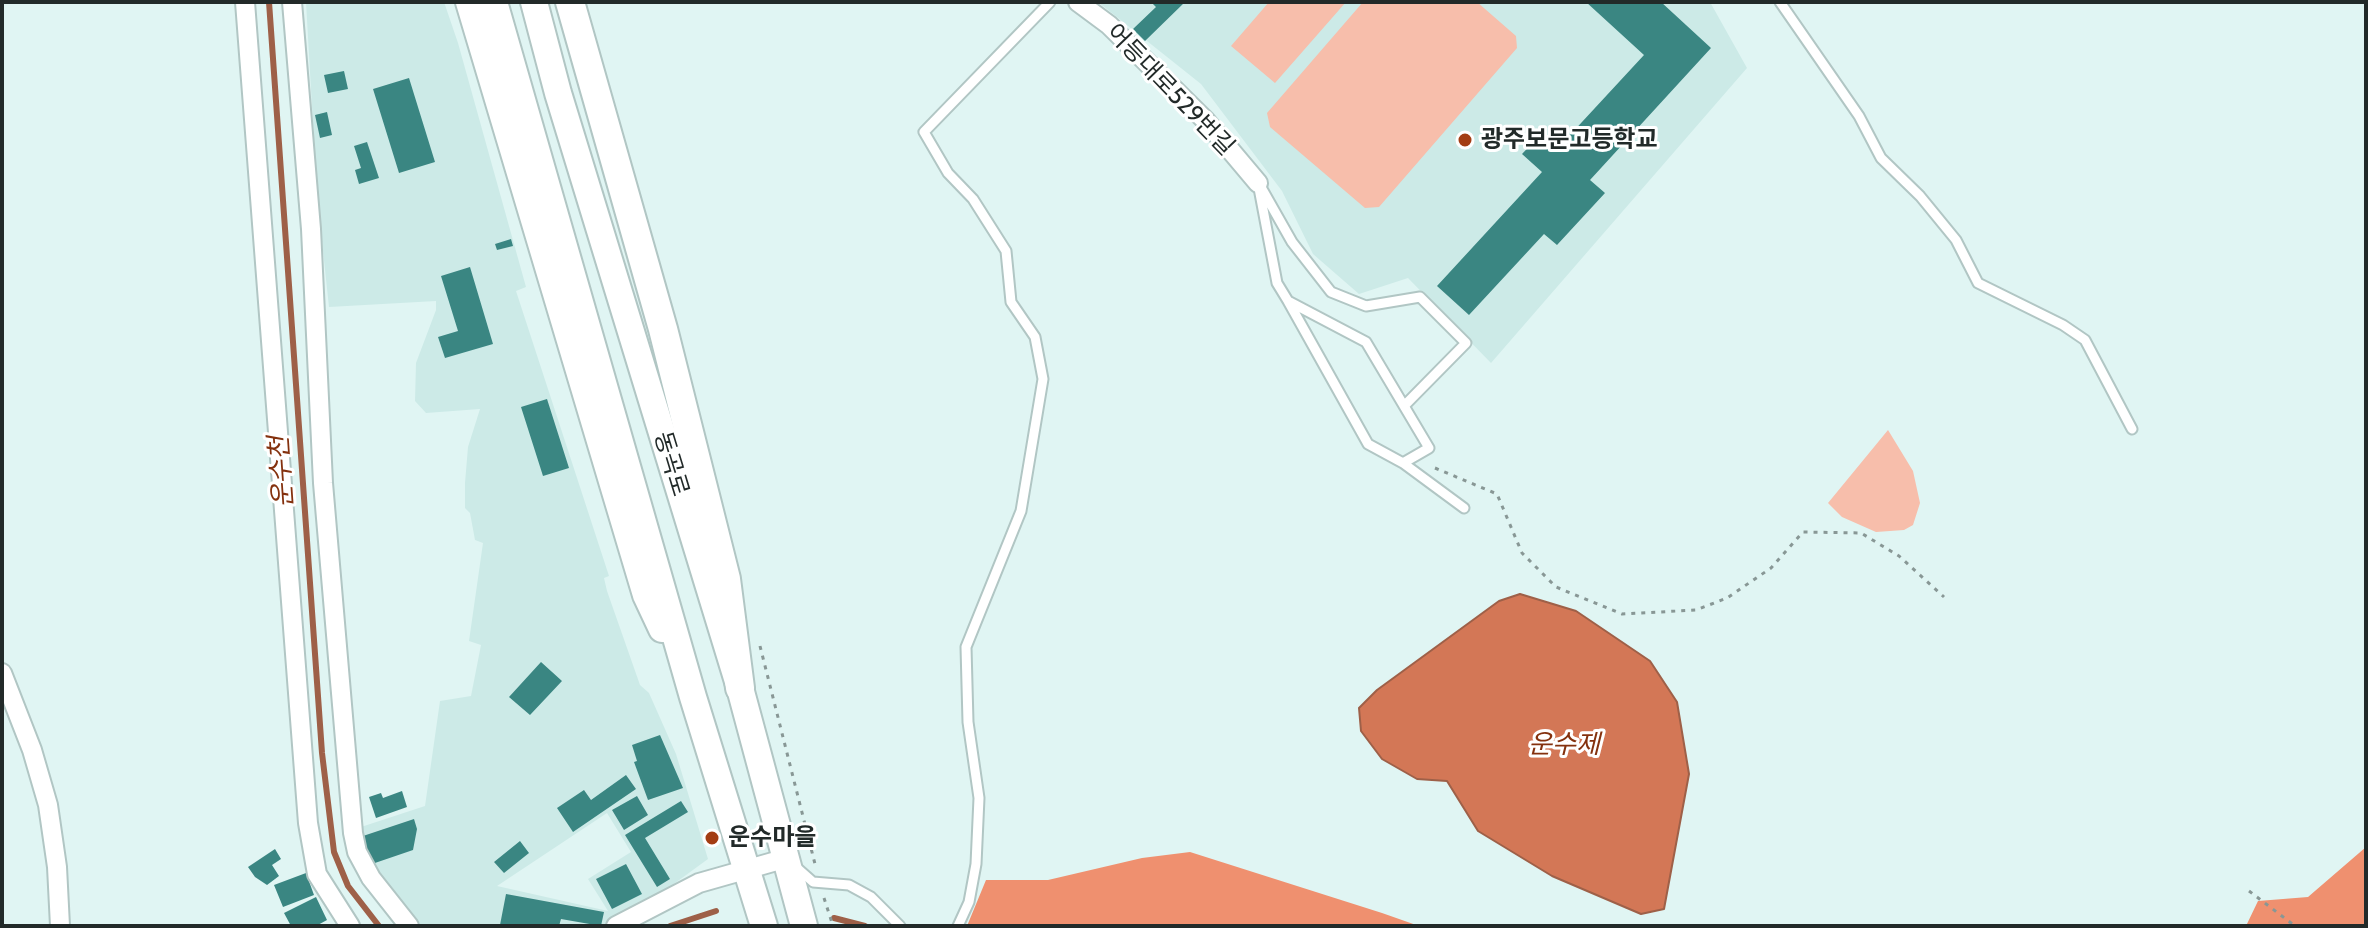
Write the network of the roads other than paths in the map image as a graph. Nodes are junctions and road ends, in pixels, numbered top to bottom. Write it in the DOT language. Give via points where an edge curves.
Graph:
graph roads {
  1 [pos="245,2"];
  2 [pos="292,2"];
  3 [pos="469,2"];
  4 [pos="494,2"];
  5 [pos="534,2"];
  6 [pos="570,2"];
  7 [pos="1050,2"];
  8 [pos="1078,2"];
  9 [pos="1780,2"];
  10 [pos="1258,183"];
  11 [pos="1288,301"];
  12 [pos="1404,406"];
  13 [pos="2132,429"];
  14 [pos="1407,460"];
  15 [pos="1464,508"];
  16 [pos="2,673"];
  17 [pos="740,688"];
  18 [pos="693,697"];
  19 [pos="787,858"];
  20 [pos="747,870"];
  21 [pos="901,925"];
  22 [pos="60,926"];
  23 [pos="350,926"];
  24 [pos="409,926"];
  25 [pos="616,926"];
  26 [pos="764,926"];
  27 [pos="804,926"];
  28 [pos="958,926"];
  1 -- 23 [label="street" via="308,823 317,874"];
  2 -- 24 [label="street" via="353,833 371,878"];
  3 -- 18 [label="main road" via="646,595"];
  4 -- 18 [label="main road, 동곡로"];
  5 -- 17 [label="main road, 동곡로"];
  6 -- 17 [label="main road" via="663,329 726,579"];
  7 -- 28 [label="lane" via="924,132 1006,251 1011,302 1035,337 1043,379 1021,511 966,647 968,722 979,798 976,864"];
  8 -- 10 [label="street, 어등대로529번길" via="1109,25 1205,120"];
  9 -- 13 [label="lane" via="1859,116 1881,158 1956,240 1978,283 2085,340"];
  10 -- 11 [label="lane" via="1277,283"];
  10 -- 12 [label="lane" via="1292,242 1331,292 1366,306 1420,297 1466,343"];
  11 -- 12 [label="lane" via="1366,342"];
  11 -- 14 [label="lane" via="1368,444"];
  12 -- 14 [label="lane" via="1429,448"];
  14 -- 15 [label="lane"];
  16 -- 22 [label="street" via="48,805"];
  17 -- 19 [label="main road, 동곡로"];
  18 -- 20 [label="main road, 동곡로"];
  19 -- 20 [label="street"];
  19 -- 21 [label="lane" via="813,882 849,885 871,897"];
  19 -- 27 [label="main road, 동곡로"];
  20 -- 25 [label="street" via="699,883"];
  20 -- 26 [label="main road, 동곡로"];
}
